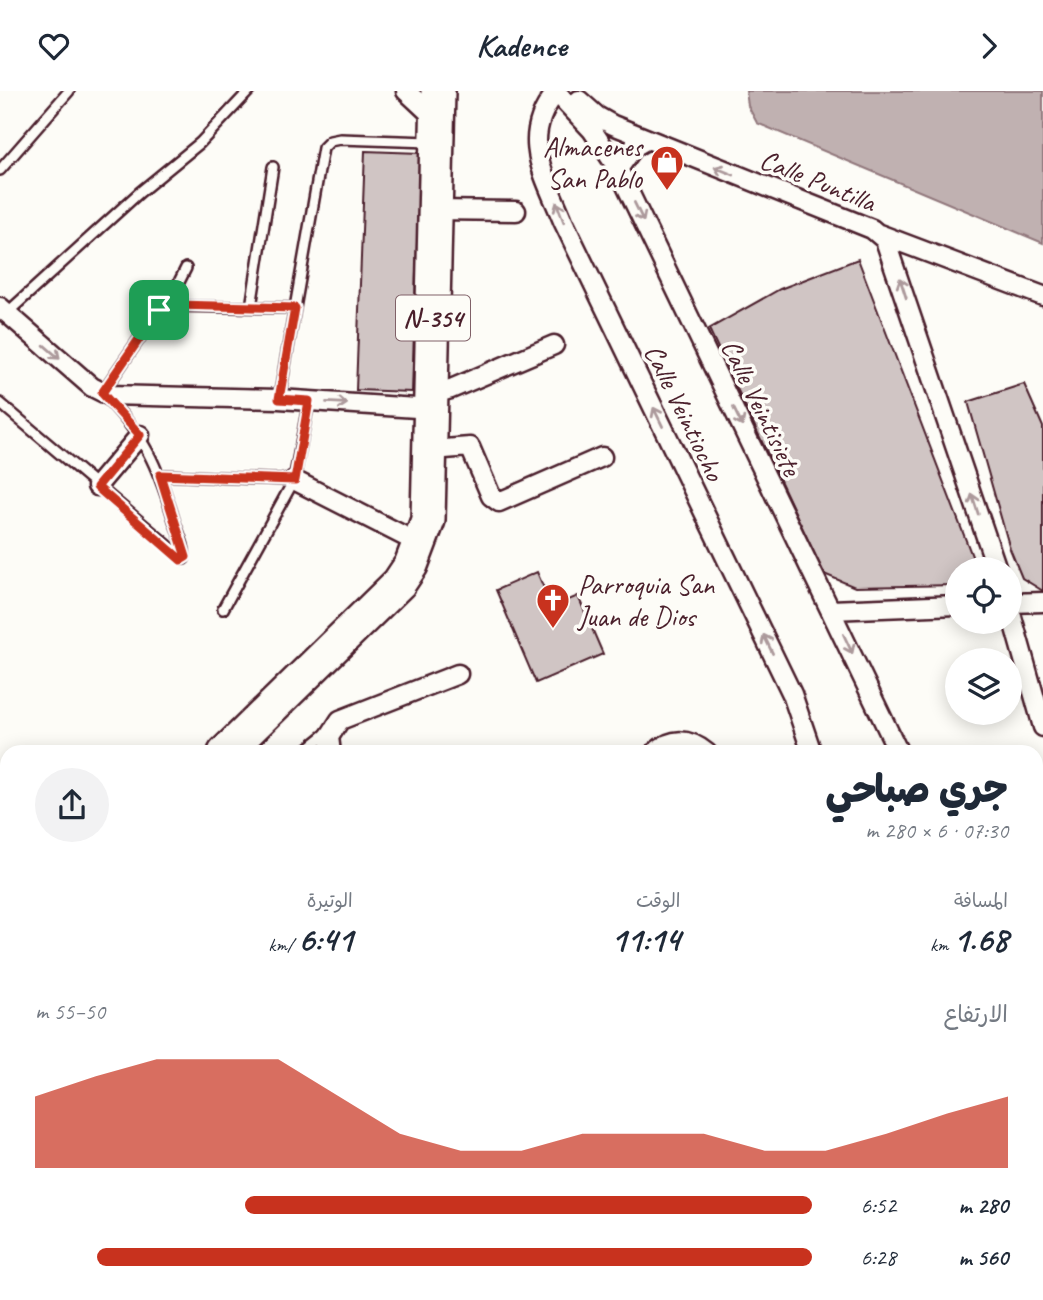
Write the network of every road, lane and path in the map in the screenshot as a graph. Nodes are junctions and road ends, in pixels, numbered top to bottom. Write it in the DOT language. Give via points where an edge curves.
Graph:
graph roads {
  1 [pos="69,91"];
  2 [pos="249,91"];
  3 [pos="406,91"];
  4 [pos="562,93"];
  5 [pos="436,117"];
  6 [pos="646,140"];
  7 [pos="273,167"];
  8 [pos="618,169"];
  9 [pos="0,170"];
  10 [pos="434,209"];
  11 [pos="516,211"];
  12 [pos="879,234"];
  13 [pos="186,268"];
  14 [pos="1043,296"];
  15 [pos="167,306"];
  16 [pos="251,307"];
  17 [pos="295,308"];
  18 [pos="4,310"];
  19 [pos="554,345"];
  20 [pos="102,393"];
  21 [pos="279,399"];
  22 [pos="309,401"];
  23 [pos="433,401"];
  24 [pos="0,403"];
  25 [pos="140,435"];
  26 [pos="432,450"];
  27 [pos="602,457"];
  28 [pos="160,475"];
  29 [pos="295,480"];
  30 [pos="97,487"];
  31 [pos="420,544"];
  32 [pos="992,557"];
  33 [pos="1043,602"];
  34 [pos="1022,603"];
  35 [pos="945,605"];
  36 [pos="223,609"];
  37 [pos="831,610"];
  38 [pos="1017,634"];
  39 [pos="458,674"];
  40 [pos="1043,727"];
  41 [pos="333,728"];
  42 [pos="233,745"];
  43 [pos="312,745"];
  44 [pos="330,745"];
  45 [pos="663,745"];
  46 [pos="696,745"];
  47 [pos="809,745"];
  48 [pos="895,745"];
  1 -- 9 [label="lane"];
  2 -- 18 [label="lane" via="200,143"];
  3 -- 5 [label="street"];
  4 -- 6 [label="street, Calle Puntilla" via="597,117"];
  4 -- 8 [label="street, Calle Veintisiete"];
  47 -- 4 [label="street, Calle Veintiocho, one-way" via="792,694 563,221 535,142 543,108"];
  5 -- 10 [label="highway, N-354"];
  5 -- 17 [label="lane" via="330,141 323,148"];
  6 -- 8 [label="street" via="634,147"];
  12 -- 6 [label="street, Calle Puntilla, one-way"];
  7 -- 16 [label="lane"];
  8 -- 37 [label="street, Calle Veintisiete, one-way"];
  10 -- 11 [label="street"];
  10 -- 23 [label="highway, N-354"];
  12 -- 14 [label="street"];
  32 -- 12 [label="street, Calle Puntilla, one-way" via="892,254"];
  13 -- 15 [label="lane"];
  15 -- 16 [label="lane"];
  15 -- 20 [label="lane" via="159,310"];
  16 -- 17 [label="lane"];
  17 -- 21 [label="lane"];
  18 -- 20 [label="street, one-way"];
  19 -- 23 [label="street"];
  20 -- 21 [label="street"];
  20 -- 25 [label="lane"];
  21 -- 22 [label="street"];
  22 -- 23 [label="street, one-way"];
  22 -- 29 [label="lane"];
  23 -- 26 [label="highway, N-354"];
  24 -- 30 [label="lane"];
  25 -- 28 [label="lane"];
  25 -- 30 [label="street"];
  26 -- 27 [label="street" via="470,447 491,496 499,502"];
  26 -- 31 [label="highway, N-354" via="428,520"];
  28 -- 29 [label="lane"];
  28 -- 30 [label="lane" via="184,559"];
  29 -- 31 [label="street"];
  29 -- 36 [label="lane"];
  31 -- 42 [label="highway, N-354" via="399,583 381,604"];
  33 -- 34 [label="street"];
  35 -- 37 [label="street"];
  37 -- 48 [label="street, Calle Veintisiete, one-way"];
  38 -- 40 [label="street"];
  39 -- 41 [label="street" via="349,716"];
  41 -- 43 [label="lane"];
  41 -- 44 [label="street"];
  45 -- 46 [label="street" via="677,740"];
}
